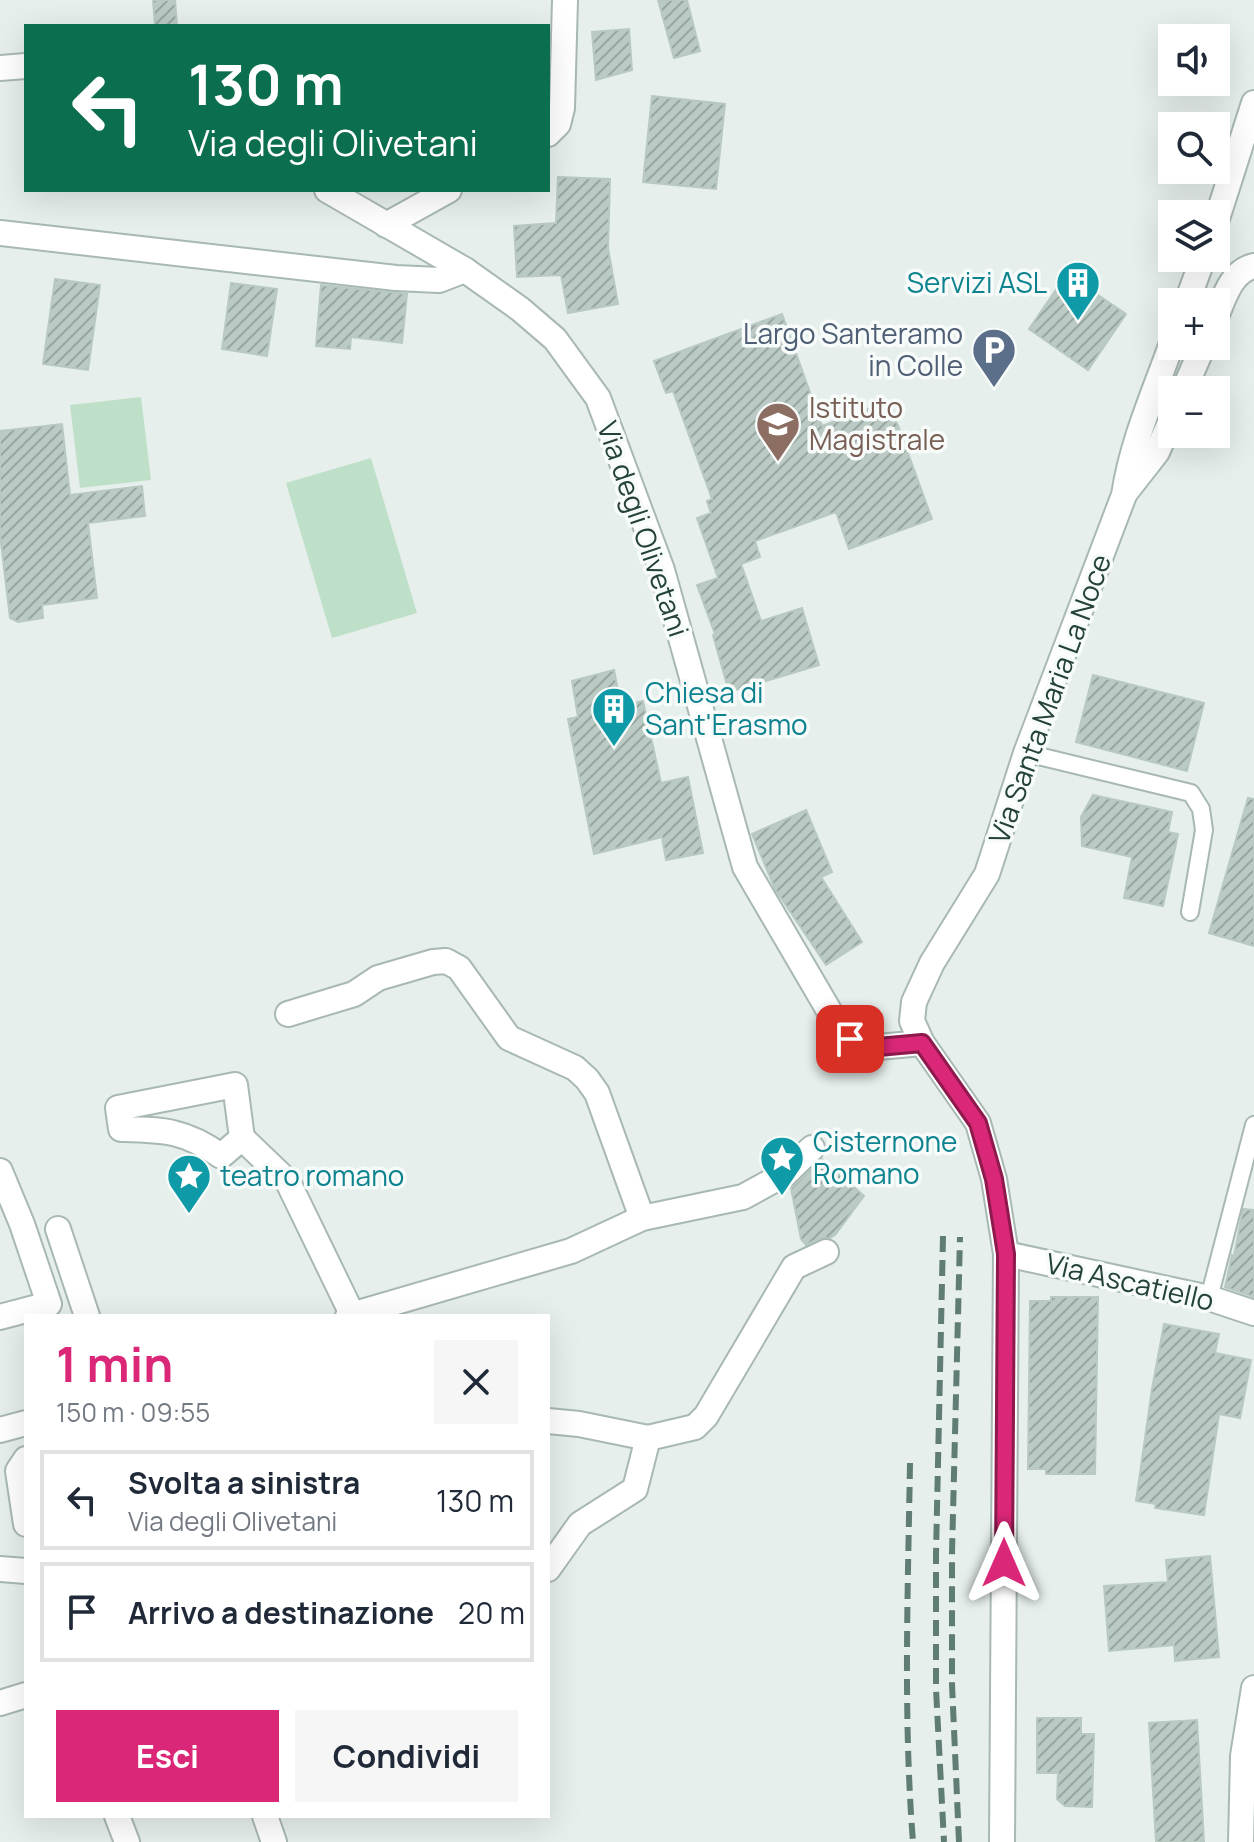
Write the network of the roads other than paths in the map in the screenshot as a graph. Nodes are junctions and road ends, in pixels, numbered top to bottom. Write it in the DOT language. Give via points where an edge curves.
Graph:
graph roads {
  1 [pos="565,0"];
  2 [pos="24,66"];
  3 [pos="0,68"];
  4 [pos="1254,103"];
  5 [pos="550,132"];
  6 [pos="330,192"];
  7 [pos="445,192"];
  8 [pos="1223,200"];
  9 [pos="386,225"];
  10 [pos="0,233"];
  11 [pos="1254,266"];
  12 [pos="465,270"];
  13 [pos="1229,288"];
  14 [pos="1166,360"];
  15 [pos="1159,448"];
  16 [pos="1124,495"];
  17 [pos="1026,753"];
  18 [pos="1190,912"];
  19 [pos="288,1014"];
  20 [pos="922,1043"];
  21 [pos="1254,1125"];
  22 [pos="242,1138"];
  23 [pos="812,1148"];
  24 [pos="0,1171"];
  25 [pos="642,1218"];
  26 [pos="58,1229"];
  27 [pos="826,1252"];
  28 [pos="1006,1254"];
  29 [pos="1209,1298"];
  30 [pos="1254,1313"];
  31 [pos="86,1314"];
  32 [pos="350,1314"];
  33 [pos="353,1314"];
  34 [pos="0,1317"];
  35 [pos="550,1421"];
  36 [pos="24,1424"];
  37 [pos="0,1430"];
  38 [pos="648,1438"];
  39 [pos="24,1462"];
  40 [pos="24,1511"];
  41 [pos="550,1566"];
  42 [pos="0,1569"];
  43 [pos="24,1571"];
  44 [pos="1254,1688"];
  45 [pos="24,1696"];
  46 [pos="0,1703"];
  47 [pos="118,1818"];
  48 [pos="266,1818"];
  49 [pos="127,1842"];
  50 [pos="274,1842"];
  51 [pos="1002,1842"];
  52 [pos="1241,1842"];
  1 -- 5 [label="street" via="562,108"];
  2 -- 3 [label="street"];
  4 -- 8 [label="street"];
  6 -- 9 [label="street, Via degli Olivetani"];
  7 -- 9 [label="street"];
  9 -- 12 [label="street, Via degli Olivetani"];
  10 -- 12 [label="street" via="396,278 439,280"];
  11 -- 13 [label="street" via="1245,268"];
  12 -- 20 [label="street, Via degli Olivetani" via="555,339 598,398 662,570 745,867 831,1014 855,1041 878,1047"];
  14 -- 16 [label="street, Via Santa Maria La Noce" via="1136,440"];
  15 -- 16 [label="street"];
  16 -- 17 [label="street, Via Santa Maria La Noce"];
  17 -- 18 [label="lane" via="1191,793 1201,809 1204,830"];
  17 -- 20 [label="street, Via Santa Maria La Noce" via="987,874 914,1002 912,1021"];
  19 -- 25 [label="street" via="433,962 459,968 509,1038 575,1068 587,1079 597,1093"];
  20 -- 28 [label="street" via="978,1123"];
  21 -- 29 [label="lane"];
  22 -- 22 [label="street" via="235,1085 118,1108 121,1129 166,1130 201,1141 221,1156"];
  22 -- 32 [label="street" via="288,1182"];
  23 -- 25 [label="street" via="785,1174 743,1197"];
  24 -- 34 [label="street" via="49,1304"];
  25 -- 33 [label="street" via="571,1251"];
  26 -- 31 [label="street"];
  27 -- 38 [label="street" via="794,1267 706,1416 695,1427"];
  28 -- 29 [label="street, Via Ascatiello"];
  28 -- 51 [label="street"];
  29 -- 30 [label="street, Via Ascatiello"];
  35 -- 38 [label="street"];
  36 -- 37 [label="street"];
  38 -- 41 [label="street" via="635,1489 580,1524"];
  39 -- 40 [label="street" via="18,1471"];
  42 -- 43 [label="street"];
  44 -- 52 [label="street" via="1243,1756"];
  45 -- 46 [label="street"];
  47 -- 49 [label="street"];
  48 -- 50 [label="street"];
}
